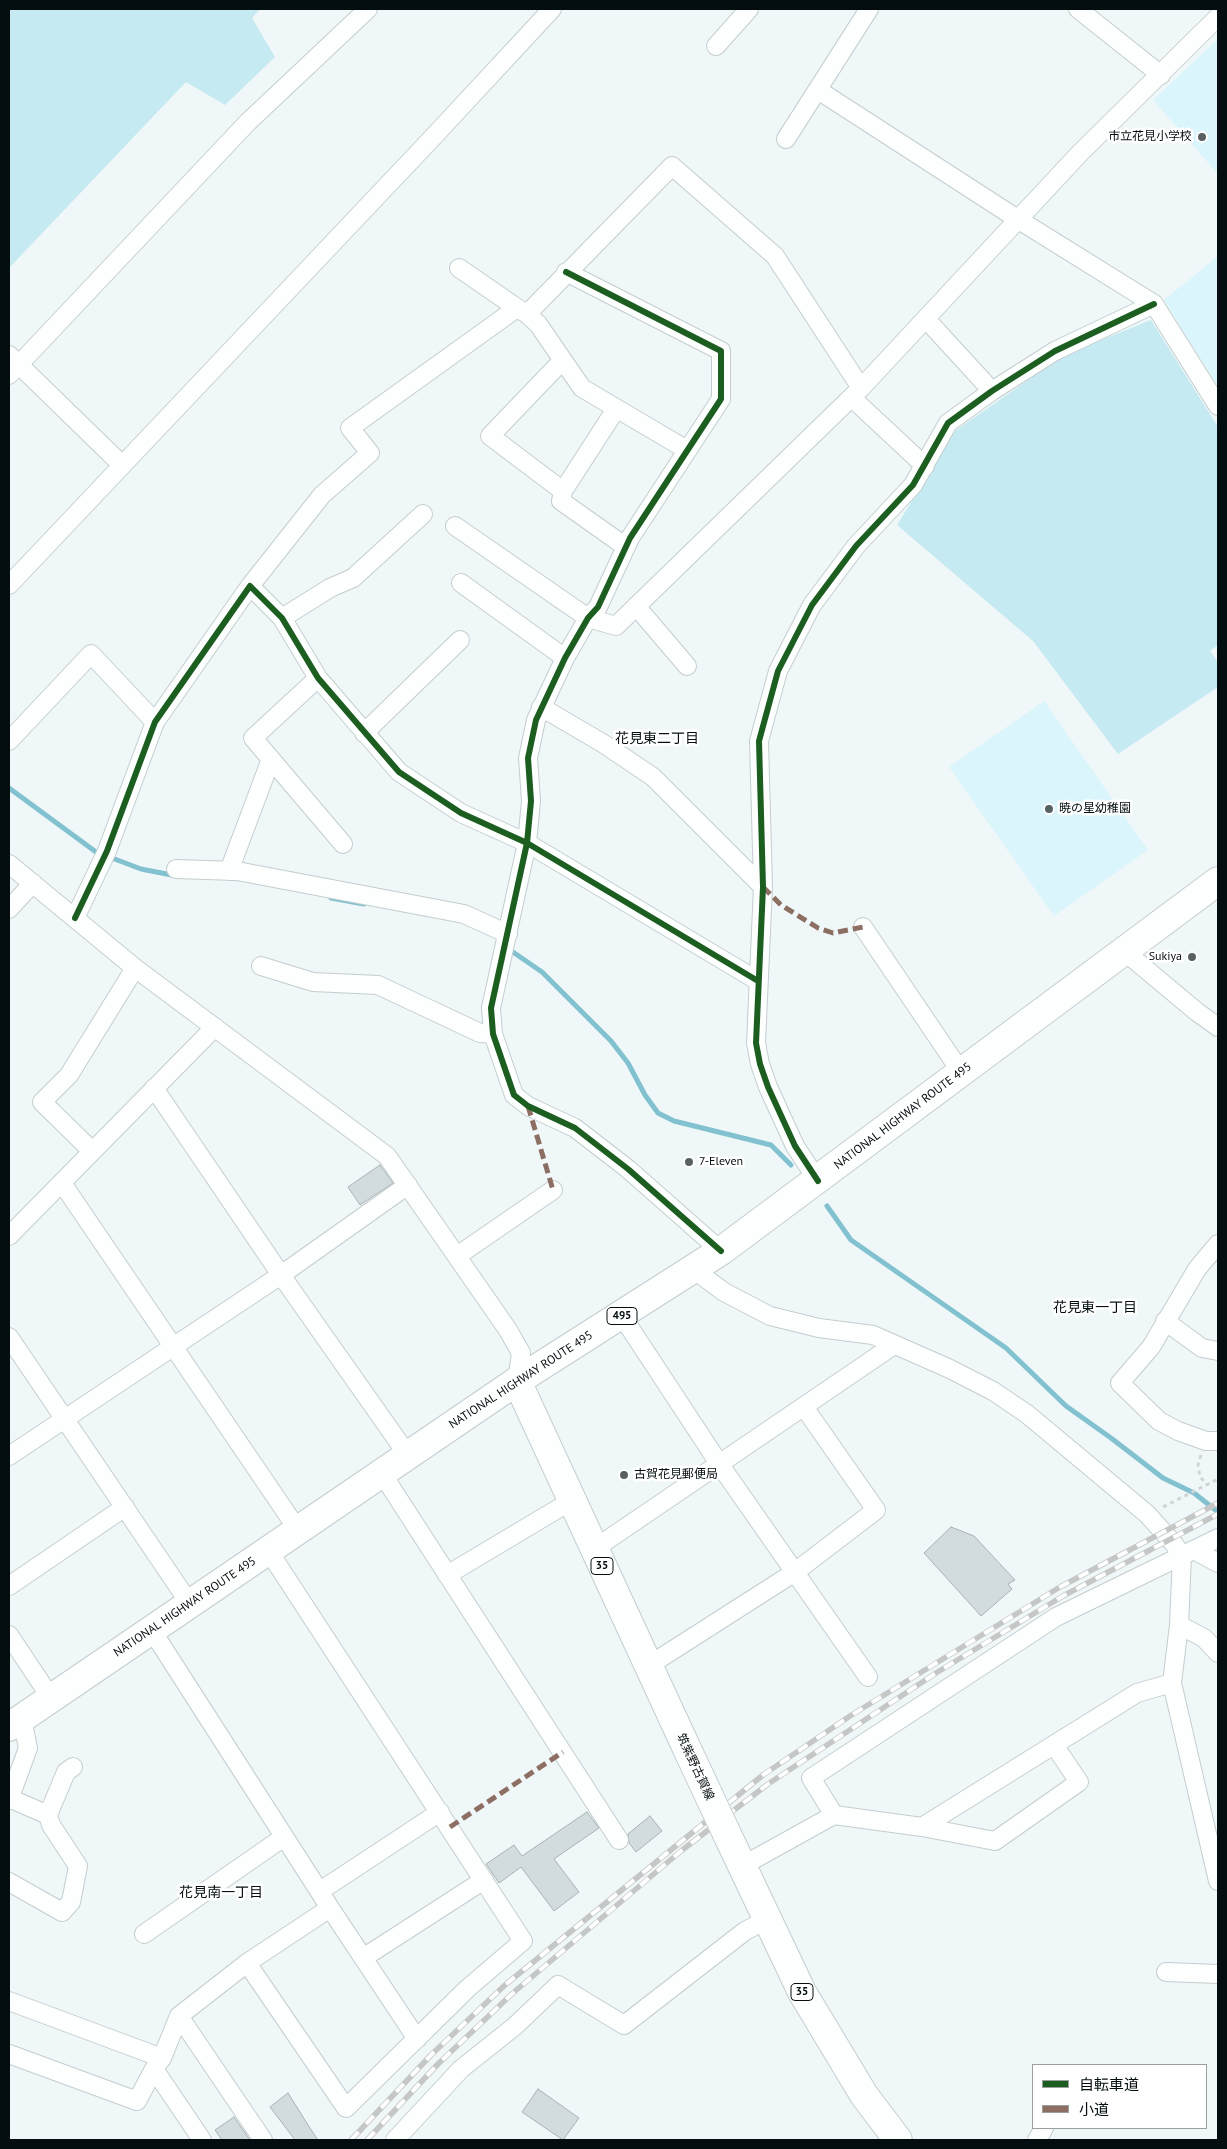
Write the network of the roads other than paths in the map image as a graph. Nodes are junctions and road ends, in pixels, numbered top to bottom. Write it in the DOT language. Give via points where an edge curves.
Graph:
graph roads {
  1 [pos="368,9"];
  2 [pos="552,9"];
  3 [pos="750,9"];
  4 [pos="869,9"];
  5 [pos="1078,9"];
  6 [pos="1218,16"];
  7 [pos="716,46"];
  8 [pos="1161,75"];
  9 [pos="818,90"];
  10 [pos="786,139"];
  11 [pos="1019,220"];
  12 [pos="460,268"];
  13 [pos="566,272"];
  14 [pos="1154,304"];
  15 [pos="522,311"];
  16 [pos="926,319"];
  17 [pos="562,361"];
  18 [pos="12,365"];
  19 [pos="992,391"];
  20 [pos="856,393"];
  21 [pos="1218,406"];
  22 [pos="616,409"];
  23 [pos="687,450"];
  24 [pos="122,464"];
  25 [pos="925,466"];
  26 [pos="563,491"];
  27 [pos="423,514"];
  28 [pos="455,526"];
  29 [pos="626,547"];
  30 [pos="461,583"];
  31 [pos="9,585"];
  32 [pos="250,586"];
  33 [pos="636,606"];
  34 [pos="282,618"];
  35 [pos="588,618"];
  36 [pos="460,640"];
  37 [pos="564,658"];
  38 [pos="687,666"];
  39 [pos="318,678"];
  40 [pos="541,708"];
  41 [pos="155,722"];
  42 [pos="364,733"];
  43 [pos="9,741"];
  44 [pos="271,759"];
  45 [pos="527,843"];
  46 [pos="343,844"];
  47 [pos="9,864"];
  48 [pos="176,869"];
  49 [pos="229,871"];
  50 [pos="1218,881"];
  51 [pos="33,883"];
  52 [pos="763,887"];
  53 [pos="9,908"];
  54 [pos="75,918"];
  55 [pos="863,927"];
  56 [pos="508,934"];
  57 [pos="1124,951"];
  58 [pos="261,966"];
  59 [pos="135,968"];
  60 [pos="758,981"];
  61 [pos="215,1027"];
  62 [pos="1218,1027"];
  63 [pos="492,1034"];
  64 [pos="961,1072"];
  65 [pos="154,1088"];
  66 [pos="92,1151"];
  67 [pos="818,1181"];
  68 [pos="62,1183"];
  69 [pos="408,1185"];
  70 [pos="553,1190"];
  71 [pos="9,1236"];
  72 [pos="1218,1244"];
  73 [pos="721,1251"];
  74 [pos="457,1256"];
  75 [pos="693,1269"];
  76 [pos="280,1275"];
  77 [pos="622,1316"];
  78 [pos="1165,1321"];
  79 [pos="9,1336"];
  80 [pos="894,1345"];
  81 [pos="173,1347"];
  82 [pos="1218,1351"];
  83 [pos="516,1381"];
  84 [pos="804,1407"];
  85 [pos="65,1419"];
  86 [pos="1212,1441"];
  87 [pos="408,1454"];
  88 [pos="9,1456"];
  89 [pos="720,1465"];
  90 [pos="381,1472"];
  91 [pos="571,1501"];
  92 [pos="125,1507"];
  93 [pos="298,1530"];
  94 [pos="1218,1538"];
  95 [pos="594,1548"];
  96 [pos="268,1550"];
  97 [pos="1188,1553"];
  98 [pos="1218,1563"];
  99 [pos="795,1572"];
  100 [pos="448,1574"];
  101 [pos="9,1586"];
  102 [pos="190,1604"];
  103 [pos="1179,1625"];
  104 [pos="151,1629"];
  105 [pos="9,1635"];
  106 [pos="1218,1653"];
  107 [pos="648,1666"];
  108 [pos="868,1678"];
  109 [pos="1172,1683"];
  110 [pos="51,1698"];
  111 [pos="15,1723"];
  112 [pos="1054,1745"];
  113 [pos="73,1767"];
  114 [pos="9,1799"];
  115 [pos="440,1812"];
  116 [pos="48,1815"];
  117 [pos="834,1815"];
  118 [pos="922,1827"];
  119 [pos="284,1836"];
  120 [pos="619,1840"];
  121 [pos="742,1866"];
  122 [pos="484,1880"];
  123 [pos="1218,1881"];
  124 [pos="9,1882"];
  125 [pos="320,1891"];
  126 [pos="330,1908"];
  127 [pos="768,1919"];
  128 [pos="144,1934"];
  129 [pos="363,1958"];
  130 [pos="247,1963"];
  131 [pos="1166,1972"];
  132 [pos="1218,1974"];
  133 [pos="9,2001"];
  134 [pos="179,2016"];
  135 [pos="417,2038"];
  136 [pos="9,2054"];
  137 [pos="158,2063"];
  138 [pos="1043,2129"];
  139 [pos="202,2140"];
  140 [pos="263,2140"];
  141 [pos="395,2140"];
  142 [pos="898,2140"];
  143 [pos="1037,2140"];
  1 -- 18 [label="street" via="248,122"];
  2 -- 24 [label="street"];
  3 -- 7 [label="street"];
  4 -- 9 [label="street"];
  5 -- 8 [label="street"];
  6 -- 8 [label="street"];
  8 -- 11 [label="street" via="1080,153"];
  9 -- 10 [label="street"];
  9 -- 11 [label="street"];
  11 -- 14 [label="street"];
  11 -- 16 [label="street"];
  12 -- 15 [label="street"];
  13 -- 15 [label="street"];
  13 -- 20 [label="street" via="672,166 775,256"];
  13 -- 23 [label="street" via="721,352 721,399"];
  14 -- 19 [label="street" via="1055,351"];
  14 -- 21 [label="street"];
  15 -- 17 [label="street" via="538,324"];
  15 -- 32 [label="street" via="350,428 370,452 322,495"];
  16 -- 19 [label="street"];
  16 -- 20 [label="street"];
  17 -- 22 [label="street" via="582,388"];
  17 -- 26 [label="street" via="490,436"];
  18 -- 24 [label="street"];
  19 -- 25 [label="street" via="948,423"];
  20 -- 25 [label="street"];
  20 -- 33 [label="street"];
  22 -- 23 [label="street"];
  22 -- 26 [label="street"];
  23 -- 29 [label="street"];
  24 -- 31 [label="street"];
  25 -- 52 [label="street" via="914,485 856,546 812,605 778,670 759,741"];
  26 -- 29 [label="street" via="561,501"];
  27 -- 34 [label="street" via="353,578 330,588"];
  28 -- 35 [label="street"];
  29 -- 35 [label="street" via="598,607"];
  30 -- 37 [label="street"];
  32 -- 34 [label="street"];
  32 -- 41 [label="street"];
  33 -- 35 [label="street" via="616,626"];
  33 -- 38 [label="street"];
  34 -- 39 [label="street"];
  35 -- 37 [label="street"];
  36 -- 42 [label="street"];
  37 -- 40 [label="street"];
  39 -- 42 [label="street"];
  39 -- 44 [label="street" via="253,738"];
  40 -- 45 [label="street" via="528,758 531,801"];
  40 -- 52 [label="street" via="653,777"];
  41 -- 43 [label="street" via="91,654"];
  41 -- 54 [label="street" via="107,851"];
  42 -- 45 [label="street" via="399,772 427,792 461,813"];
  44 -- 46 [label="street"];
  44 -- 49 [label="street"];
  45 -- 56 [label="street"];
  45 -- 60 [label="street"];
  47 -- 51 [label="street"];
  48 -- 49 [label="street"];
  49 -- 56 [label="street" via="464,914"];
  50 -- 57 [label="main road, NATIONAL HIGHWAY ROUTE 495 / 495"];
  51 -- 53 [label="street"];
  51 -- 54 [label="street"];
  52 -- 60 [label="street"];
  54 -- 59 [label="street"];
  55 -- 64 [label="street"];
  56 -- 63 [label="street" via="492,1008"];
  57 -- 62 [label="street"];
  57 -- 64 [label="main road, NATIONAL HIGHWAY ROUTE 495 / 495"];
  58 -- 63 [label="street" via="312,982 378,985 480,1033"];
  59 -- 61 [label="street"];
  59 -- 66 [label="street" via="69,1075 42,1102"];
  60 -- 67 [label="street" via="756,1043 760,1064 795,1146"];
  61 -- 65 [label="street"];
  61 -- 69 [label="street" via="387,1156"];
  63 -- 73 [label="street" via="514,1095 528,1106 575,1128 636,1175"];
  64 -- 67 [label="main road, NATIONAL HIGHWAY ROUTE 495 / 495"];
  65 -- 66 [label="street"];
  65 -- 76 [label="street"];
  66 -- 68 [label="street"];
  67 -- 73 [label="main road, NATIONAL HIGHWAY ROUTE 495 / 495"];
  68 -- 71 [label="street"];
  68 -- 81 [label="street"];
  69 -- 74 [label="street"];
  69 -- 76 [label="street"];
  70 -- 74 [label="street"];
  72 -- 78 [label="street" via="1197,1269"];
  73 -- 75 [label="main road, NATIONAL HIGHWAY ROUTE 495 / 495"];
  74 -- 83 [label="street" via="521,1353"];
  75 -- 77 [label="main road, NATIONAL HIGHWAY ROUTE 495 / 495"];
  75 -- 80 [label="street" via="724,1292 770,1316 819,1328 873,1335"];
  76 -- 81 [label="street"];
  76 -- 87 [label="street"];
  77 -- 83 [label="main road, NATIONAL HIGHWAY ROUTE 495 / 495"];
  77 -- 89 [label="street"];
  78 -- 82 [label="street" via="1202,1348"];
  78 -- 86 [label="street" via="1151,1347 1120,1383 1159,1421 1178,1432"];
  79 -- 85 [label="street"];
  80 -- 84 [label="street"];
  80 -- 97 [label="street" via="993,1391 1027,1414"];
  81 -- 85 [label="street"];
  81 -- 93 [label="street"];
  83 -- 87 [label="main road, NATIONAL HIGHWAY ROUTE 495 / 495"];
  83 -- 91 [label="main road, 筑紫野古賀線 / 35"];
  84 -- 89 [label="street"];
  84 -- 99 [label="street" via="876,1510"];
  85 -- 88 [label="street"];
  85 -- 92 [label="street"];
  87 -- 90 [label="main road, NATIONAL HIGHWAY ROUTE 495 / 495"];
  89 -- 95 [label="street"];
  89 -- 99 [label="street"];
  90 -- 93 [label="main road, NATIONAL HIGHWAY ROUTE 495 / 495"];
  90 -- 100 [label="street"];
  91 -- 95 [label="main road, 筑紫野古賀線 / 35"];
  91 -- 100 [label="street"];
  92 -- 101 [label="street"];
  92 -- 102 [label="street"];
  93 -- 96 [label="main road, NATIONAL HIGHWAY ROUTE 495 / 495"];
  94 -- 97 [label="street"];
  95 -- 107 [label="main road, 筑紫野古賀線 / 35"];
  96 -- 102 [label="main road, NATIONAL HIGHWAY ROUTE 495 / 495"];
  96 -- 115 [label="street"];
  97 -- 98 [label="street"];
  97 -- 103 [label="street"];
  97 -- 117 [label="street" via="1056,1617 811,1778"];
  99 -- 107 [label="street"];
  99 -- 108 [label="street"];
  100 -- 120 [label="street"];
  102 -- 104 [label="main road, NATIONAL HIGHWAY ROUTE 495 / 495"];
  103 -- 106 [label="street" via="1204,1638"];
  103 -- 109 [label="street"];
  104 -- 110 [label="main road, NATIONAL HIGHWAY ROUTE 495 / 495"];
  104 -- 119 [label="street"];
  105 -- 110 [label="street"];
  107 -- 121 [label="main road, 筑紫野古賀線 / 35, bridge"];
  109 -- 112 [label="street" via="1137,1693"];
  109 -- 123 [label="street"];
  110 -- 111 [label="main road, NATIONAL HIGHWAY ROUTE 495 / 495"];
  111 -- 114 [label="street" via="28,1748"];
  112 -- 118 [label="street"];
  112 -- 118 [label="street" via="1079,1782 995,1841"];
  113 -- 116 [label="street" via="66,1772"];
  114 -- 116 [label="street"];
  115 -- 122 [label="street"];
  115 -- 125 [label="street"];
  116 -- 124 [label="street" via="78,1866 71,1902 62,1912"];
  117 -- 118 [label="street"];
  117 -- 121 [label="street"];
  119 -- 125 [label="street"];
  119 -- 128 [label="street"];
  121 -- 127 [label="main road, 筑紫野古賀線 / 35"];
  122 -- 129 [label="street"];
  122 -- 135 [label="street" via="523,1941"];
  125 -- 126 [label="street"];
  126 -- 129 [label="street"];
  126 -- 130 [label="street"];
  127 -- 141 [label="street" via="746,1931 624,2025 558,1986 461,2069"];
  127 -- 142 [label="main road, 筑紫野古賀線 / 35" via="802,1992 832,2043 864,2095"];
  129 -- 135 [label="street"];
  130 -- 134 [label="street"];
  130 -- 135 [label="street" via="346,2108"];
  131 -- 132 [label="street"];
  133 -- 137 [label="street"];
  134 -- 137 [label="street"];
  134 -- 140 [label="street"];
  136 -- 137 [label="street" via="137,2101"];
  137 -- 139 [label="street"];
  138 -- 143 [label="street"];
}
